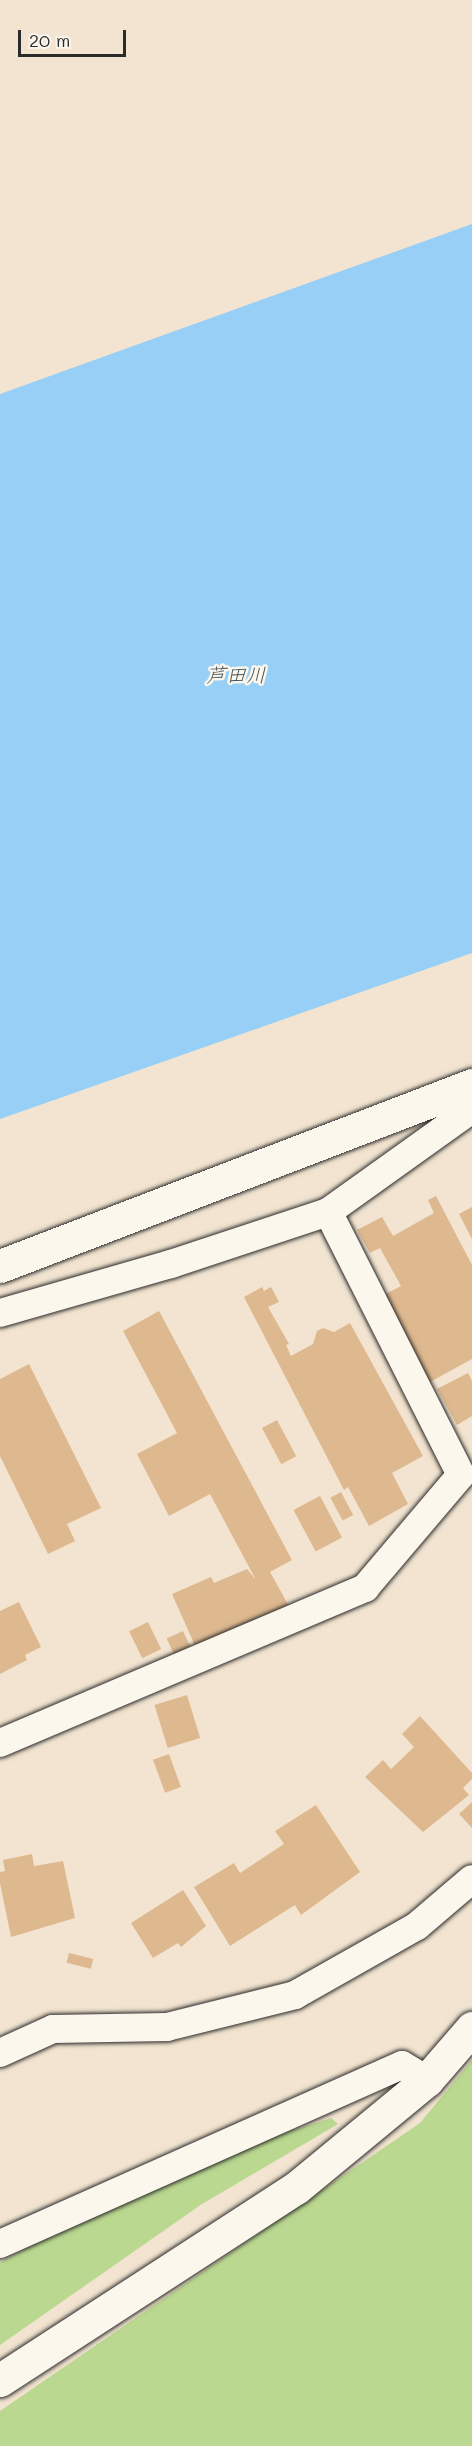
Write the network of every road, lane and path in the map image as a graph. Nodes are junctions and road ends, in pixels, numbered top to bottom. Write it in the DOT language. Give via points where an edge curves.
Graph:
graph roads {
  1 [pos="472,1085"];
  2 [pos="472,1109"];
  3 [pos="328,1212"];
  4 [pos="0,1266"];
  5 [pos="0,1313"];
  6 [pos="0,1743"];
  7 [pos="472,1879"];
  8 [pos="472,2028"];
  9 [pos="0,2053"];
  10 [pos="427,2080"];
  11 [pos="0,2244"];
  12 [pos="0,2380"];
  1 -- 4 [label="street"];
  2 -- 3 [label="street"];
  3 -- 5 [label="street"];
  3 -- 6 [label="street" via="461,1475 365,1588"];
  7 -- 9 [label="street" via="417,1926 295,1995 167,2027 53,2029"];
  8 -- 10 [label="street"];
  10 -- 11 [label="street" via="402,2065"];
  10 -- 12 [label="street" via="296,2188"];
}
